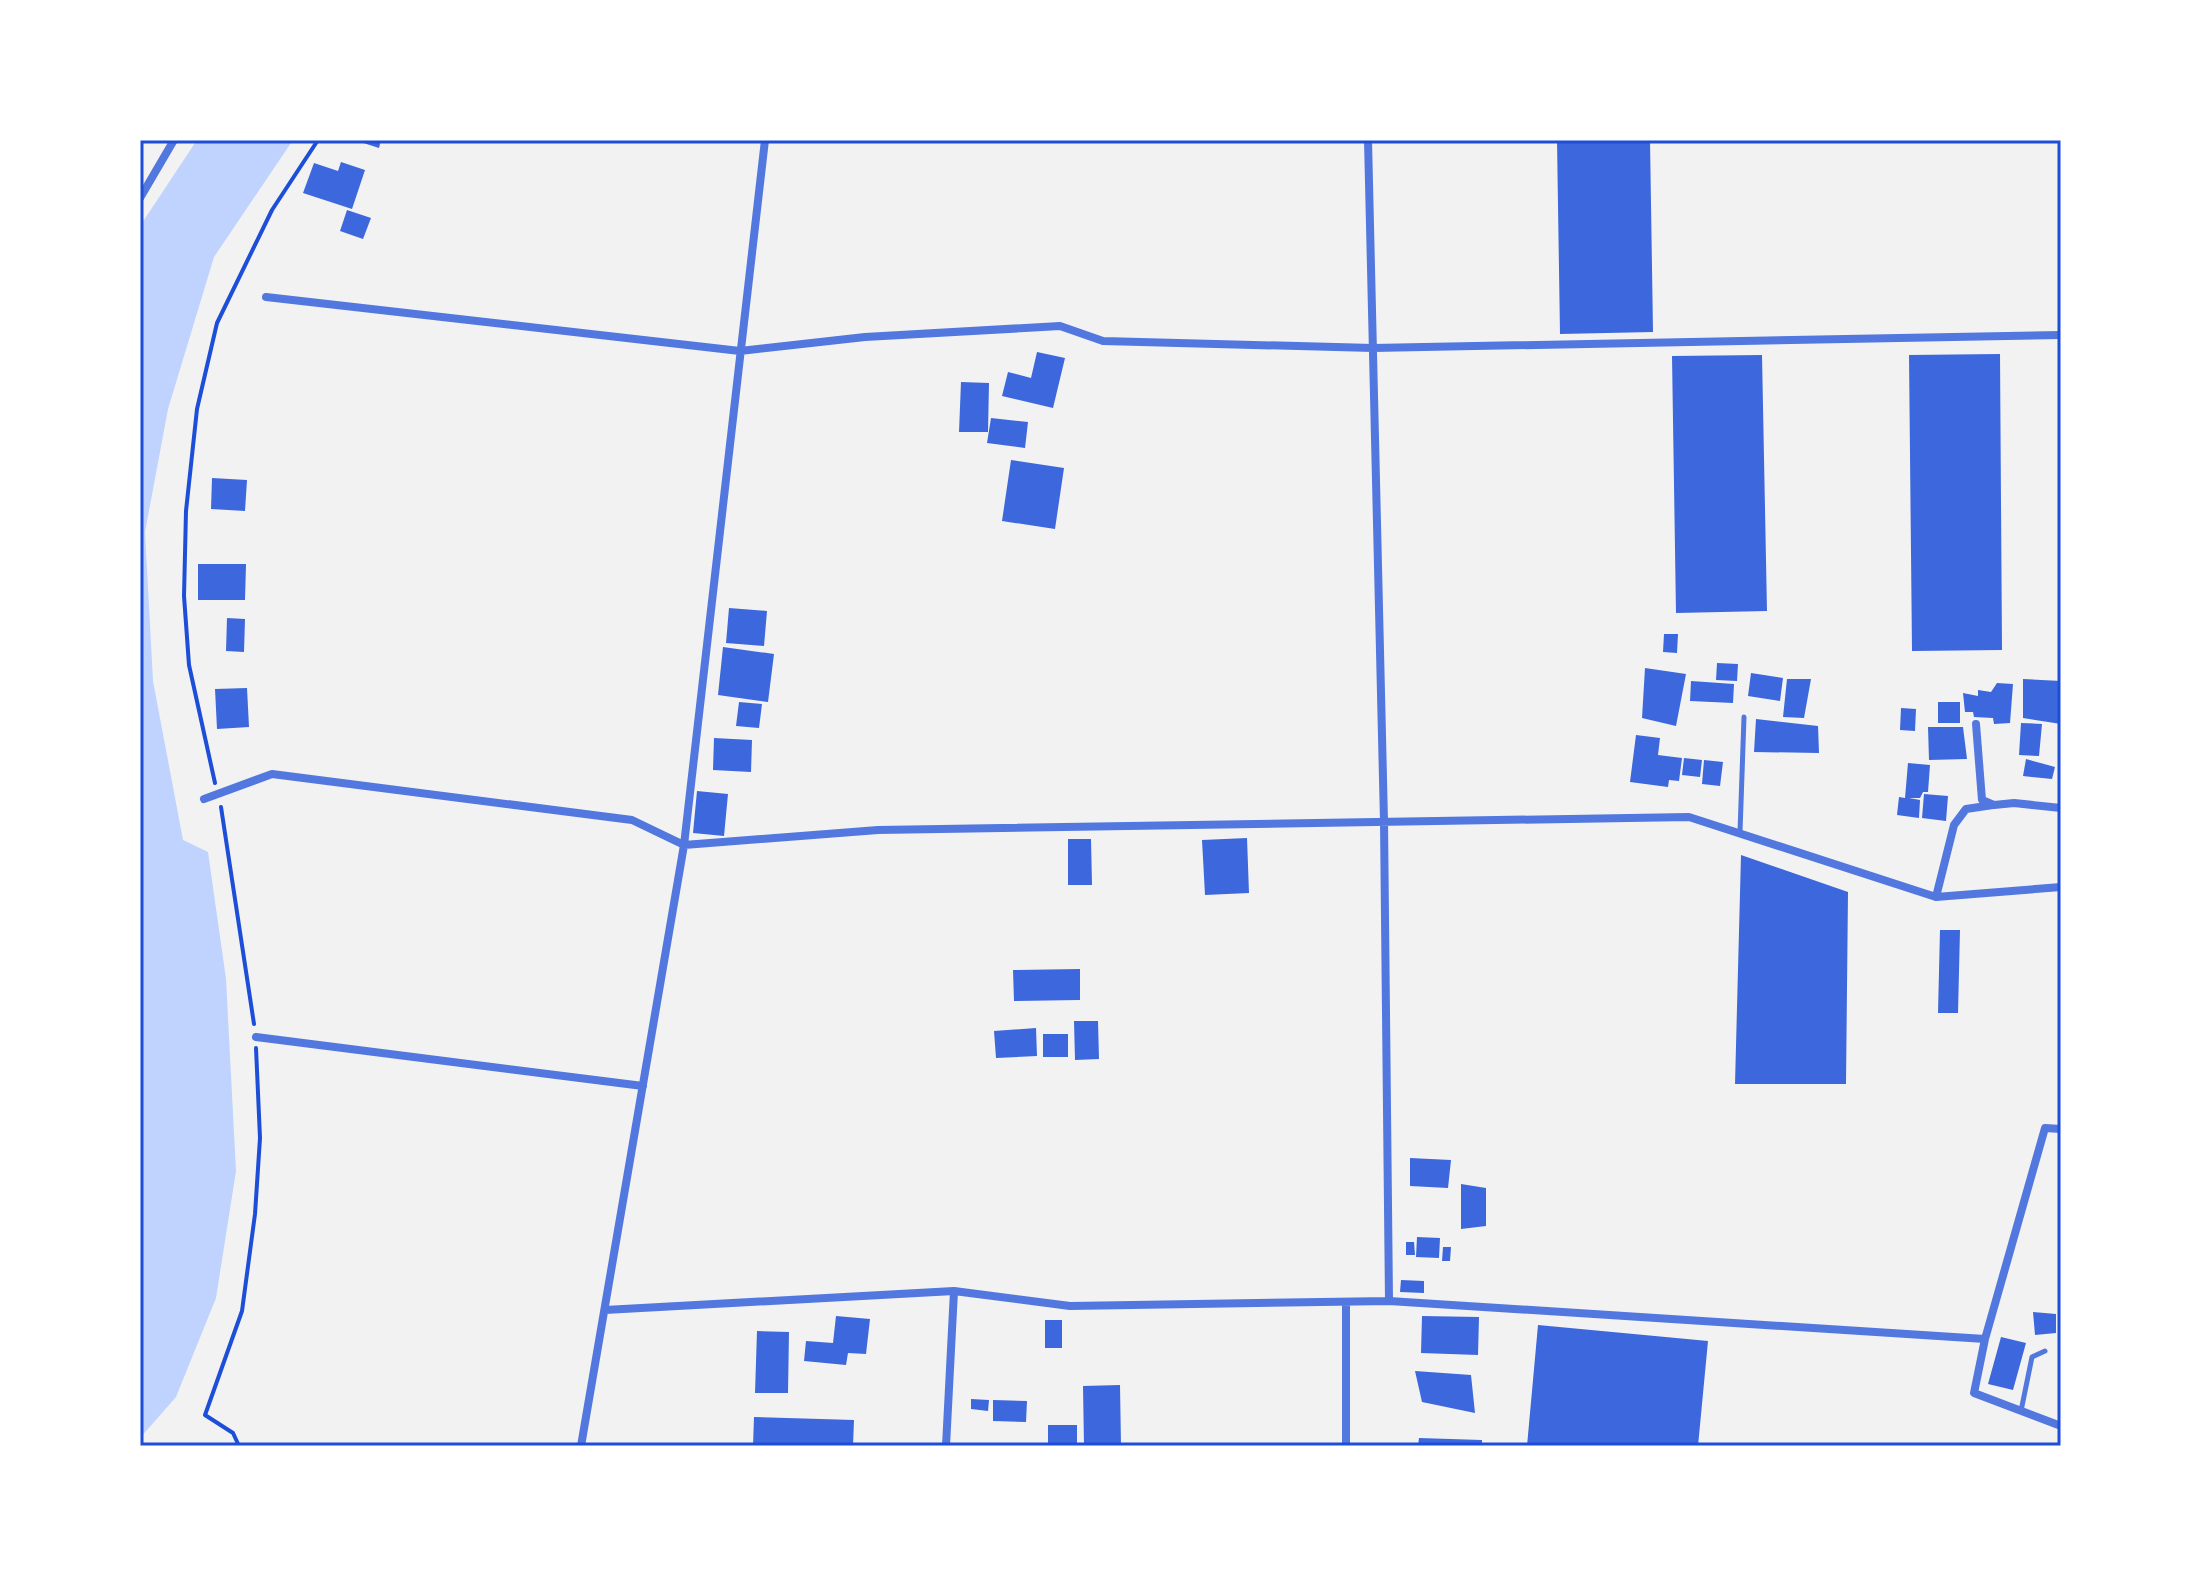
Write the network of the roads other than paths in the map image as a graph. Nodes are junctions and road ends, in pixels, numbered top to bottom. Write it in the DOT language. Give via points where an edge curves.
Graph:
graph roads {
  1 [pos="174,140"];
  2 [pos="765,140"];
  3 [pos="1368,140"];
  4 [pos="140,198"];
  5 [pos="266,297"];
  6 [pos="2061,335"];
  7 [pos="1373,348"];
  8 [pos="740,351"];
  9 [pos="1744,717"];
  10 [pos="1976,724"];
  11 [pos="204,799"];
  12 [pos="1994,805"];
  13 [pos="2061,808"];
  14 [pos="1384,821"];
  15 [pos="1740,832"];
  16 [pos="684,845"];
  17 [pos="2061,887"];
  18 [pos="1936,897"];
  19 [pos="256,1037"];
  20 [pos="643,1086"];
  21 [pos="2061,1129"];
  22 [pos="954,1291"];
  23 [pos="1389,1301"];
  24 [pos="1346,1303"];
  25 [pos="605,1310"];
  26 [pos="1985,1339"];
  27 [pos="2045,1351"];
  28 [pos="2021,1411"];
  29 [pos="2061,1426"];
  30 [pos="581,1446"];
  31 [pos="946,1446"];
  32 [pos="1346,1446"];
  1 -- 4 [label="street"];
  2 -- 8 [label="street"];
  3 -- 7 [label="street"];
  5 -- 8 [label="street"];
  6 -- 7 [label="street"];
  7 -- 8 [label="street" via="1103,341 1060,326 865,337"];
  7 -- 14 [label="street"];
  8 -- 16 [label="street"];
  9 -- 15 [label="lane"];
  10 -- 12 [label="street" via="1982,800"];
  11 -- 16 [label="street" via="272,774 632,820"];
  12 -- 13 [label="street"];
  12 -- 18 [label="street" via="1966,809 1954,825"];
  14 -- 15 [label="street" via="1689,817"];
  14 -- 16 [label="street" via="878,830"];
  14 -- 23 [label="street"];
  15 -- 18 [label="street"];
  16 -- 20 [label="street"];
  17 -- 18 [label="street"];
  19 -- 20 [label="street"];
  20 -- 25 [label="street"];
  21 -- 26 [label="street" via="2045,1128"];
  22 -- 24 [label="street" via="1070,1306"];
  22 -- 25 [label="street"];
  22 -- 31 [label="street"];
  23 -- 24 [label="street"];
  23 -- 26 [label="street"];
  24 -- 32 [label="street"];
  25 -- 30 [label="street"];
  26 -- 28 [label="street" via="1974,1393"];
  27 -- 28 [label="lane" via="2032,1357"];
  28 -- 29 [label="street"];
}
